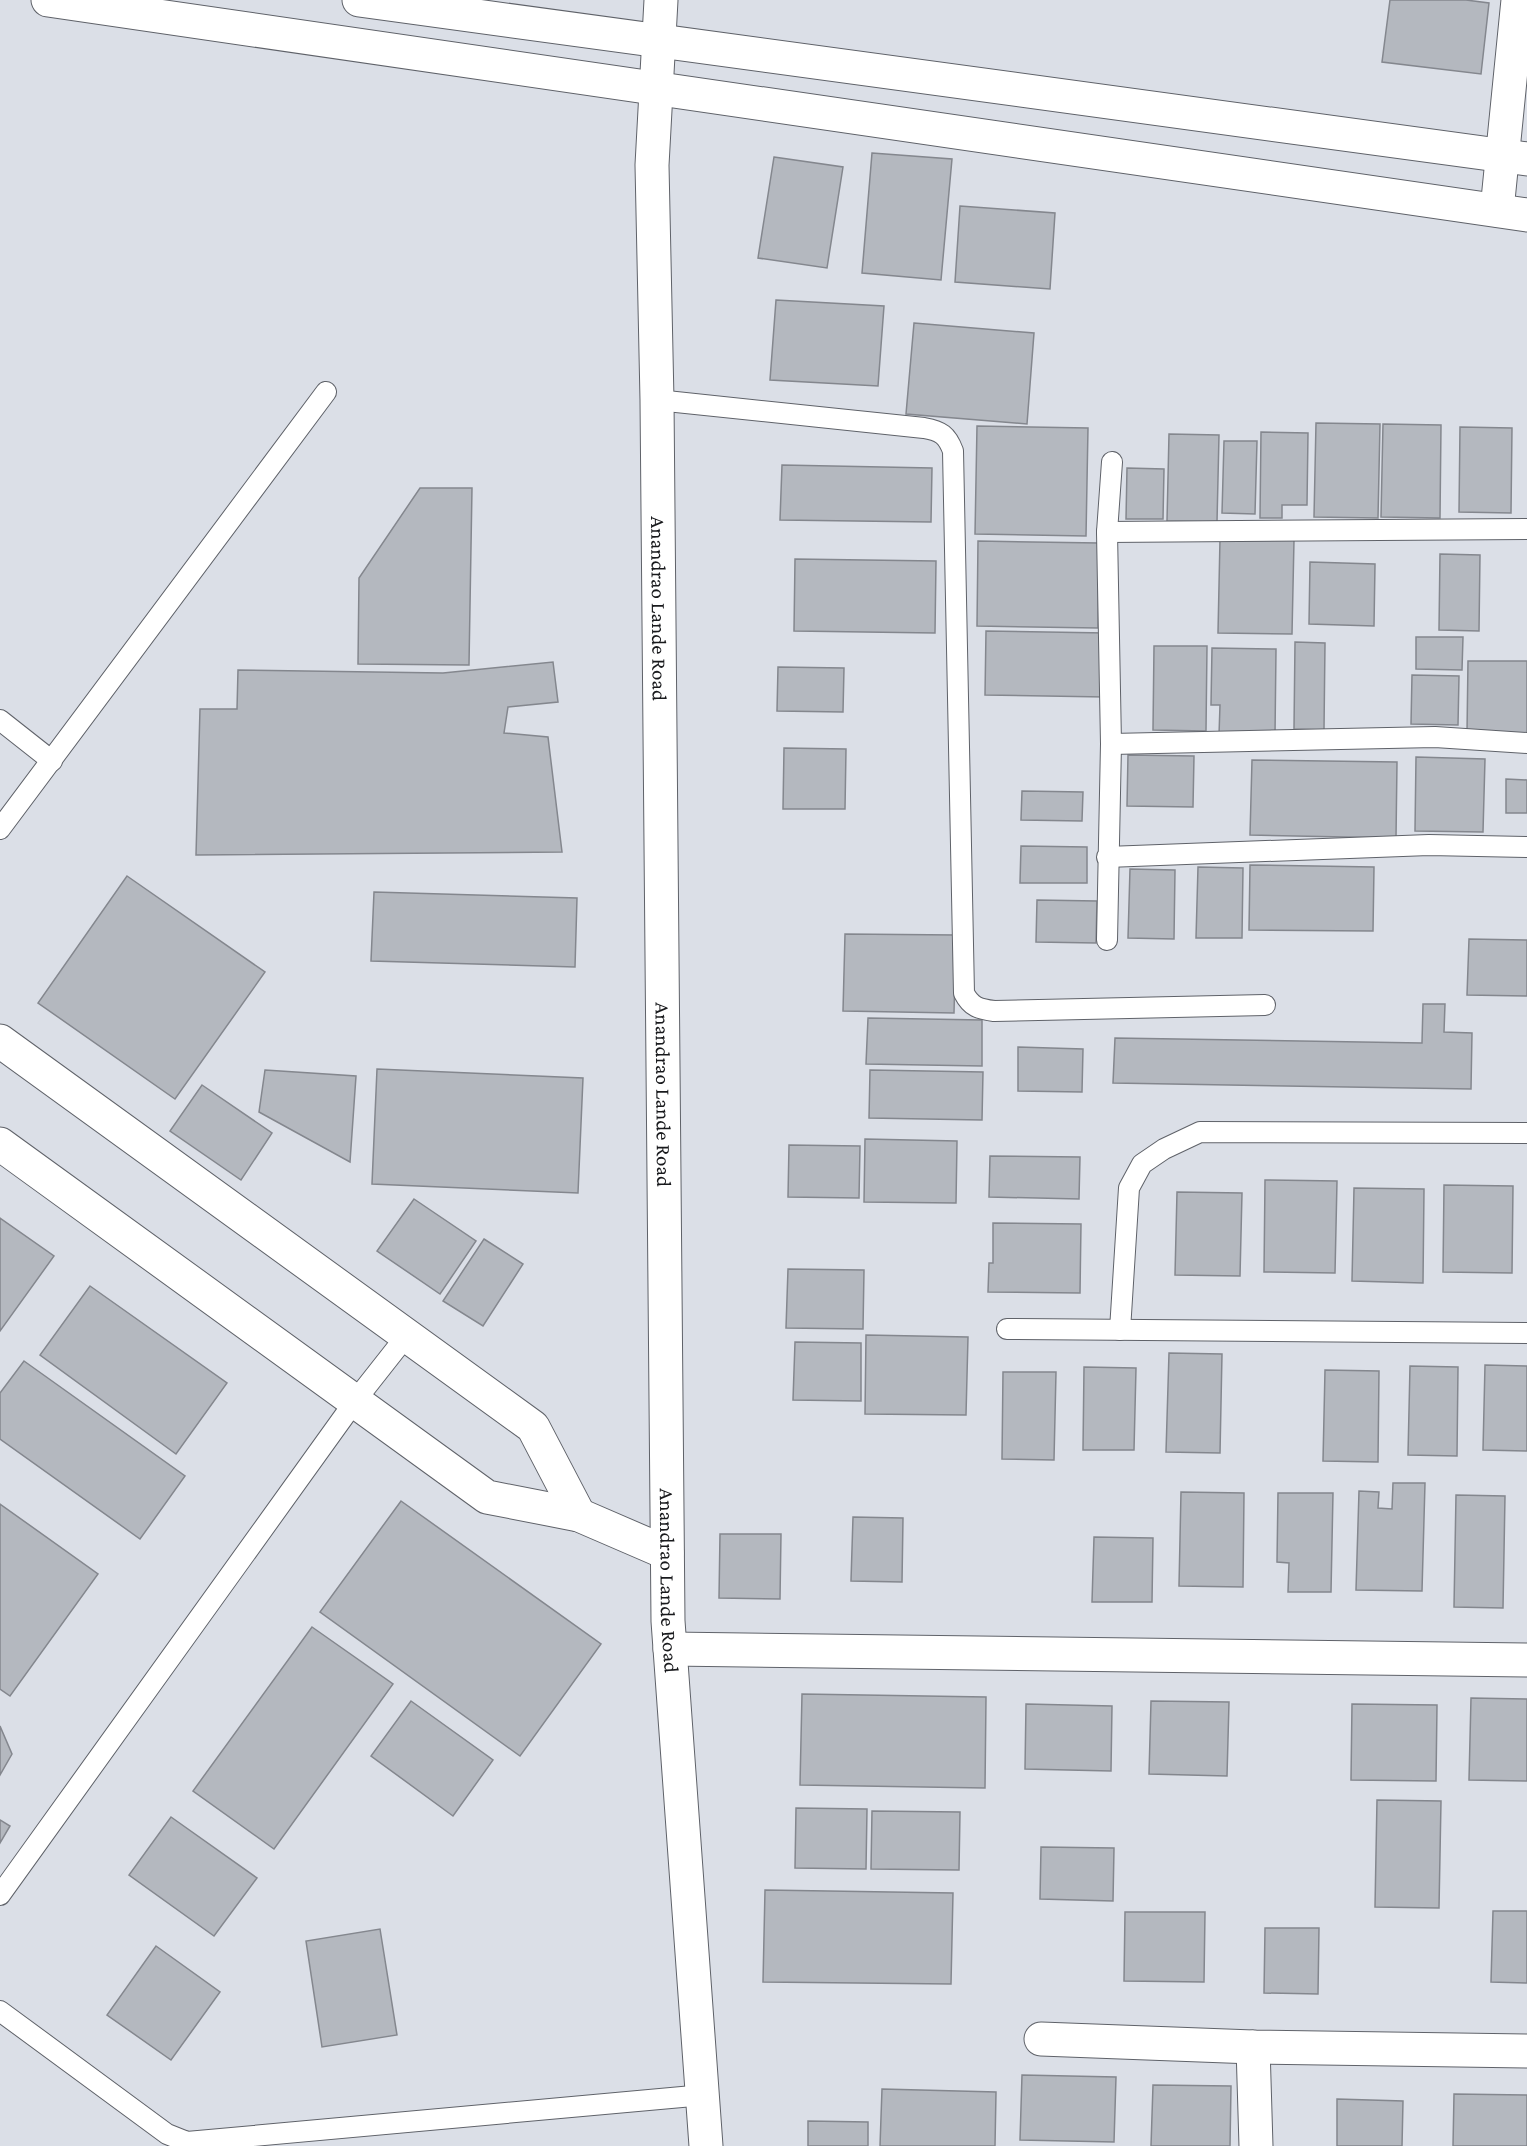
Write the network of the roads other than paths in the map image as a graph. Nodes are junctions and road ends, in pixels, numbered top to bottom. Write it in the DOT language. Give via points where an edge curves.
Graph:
graph roads {
  1 [pos="48,0"];
  2 [pos="359,0"];
  3 [pos="661,0"];
  4 [pos="1518,0"];
  5 [pos="660,42"];
  6 [pos="658,86"];
  7 [pos="1515,157"];
  8 [pos="1512,212"];
  9 [pos="326,392"];
  10 [pos="657,400"];
  11 [pos="1112,462"];
  12 [pos="1527,529"];
  13 [pos="1107,532"];
  14 [pos="0,720"];
  15 [pos="1527,743"];
  16 [pos="1111,744"];
  17 [pos="52,761"];
  18 [pos="0,829"];
  19 [pos="1527,847"];
  20 [pos="1107,857"];
  21 [pos="1107,940"];
  22 [pos="1265,1005"];
  23 [pos="0,1041"];
  24 [pos="1527,1133"];
  25 [pos="0,1143"];
  26 [pos="1007,1329"];
  27 [pos="1120,1330"];
  28 [pos="1527,1333"];
  29 [pos="407,1335"];
  30 [pos="356,1401"];
  31 [pos="579,1515"];
  32 [pos="667,1553"];
  33 [pos="670,1649"];
  34 [pos="1527,1660"];
  35 [pos="0,1895"];
  36 [pos="0,2011"];
  37 [pos="1041,2039"];
  38 [pos="1253,2047"];
  39 [pos="1527,2051"];
  40 [pos="704,2096"];
  41 [pos="706,2146"];
  42 [pos="1256,2146"];
  1 -- 6 [label="main road"];
  2 -- 5 [label="main road"];
  3 -- 5 [label="main road, Anandrao Lande Road"];
  4 -- 7 [label="main road"];
  5 -- 6 [label="main road, Anandrao Lande Road"];
  5 -- 7 [label="main road"];
  6 -- 8 [label="main road"];
  6 -- 10 [label="main road, Anandrao Lande Road" via="652,165"];
  7 -- 8 [label="main road"];
  9 -- 17 [label="lane"];
  10 -- 22 [label="lane" via="924,428 940,431 949,440 953,451 964,993 969,1003 994,1011"];
  10 -- 32 [label="main road, Anandrao Lande Road"];
  11 -- 13 [label="lane"];
  12 -- 13 [label="lane"];
  13 -- 16 [label="lane"];
  14 -- 17 [label="lane"];
  15 -- 16 [label="lane" via="1436,737"];
  16 -- 20 [label="lane"];
  17 -- 18 [label="lane"];
  19 -- 20 [label="lane" via="1429,845"];
  20 -- 21 [label="lane"];
  23 -- 29 [label="main road"];
  24 -- 27 [label="lane" via="1200,1132 1164,1149 1142,1164 1129,1188"];
  25 -- 30 [label="main road"];
  26 -- 27 [label="lane"];
  27 -- 28 [label="lane"];
  29 -- 30 [label="lane"];
  29 -- 31 [label="main road" via="533,1427"];
  30 -- 31 [label="main road" via="487,1497"];
  30 -- 35 [label="lane"];
  31 -- 32 [label="main road"];
  32 -- 33 [label="main road, Anandrao Lande Road"];
  33 -- 34 [label="main road"];
  33 -- 40 [label="main road, Anandrao Lande Road"];
  36 -- 40 [label="lane" via="167,2133 187,2142"];
  37 -- 38 [label="main road"];
  38 -- 39 [label="main road"];
  38 -- 42 [label="main road"];
  40 -- 41 [label="main road, Anandrao Lande Road"];
}
